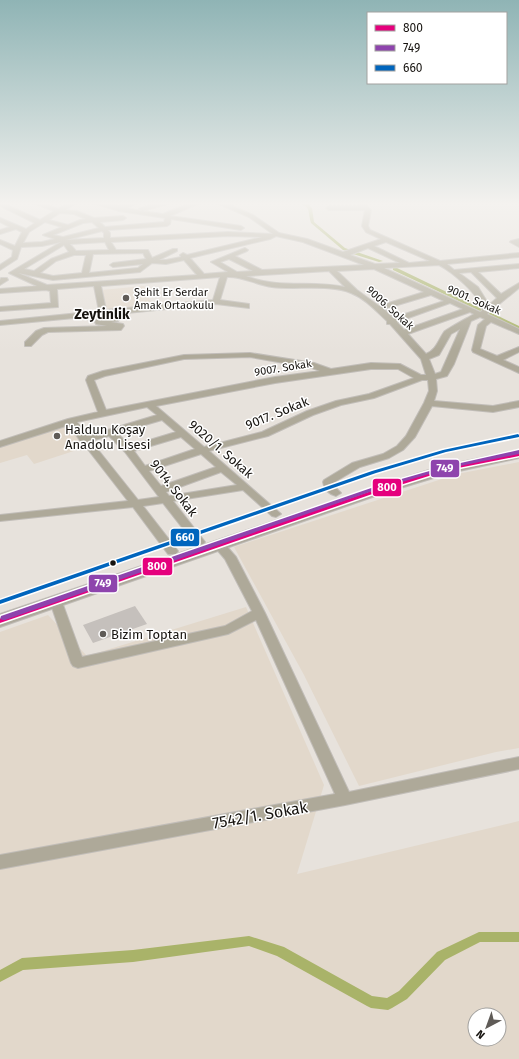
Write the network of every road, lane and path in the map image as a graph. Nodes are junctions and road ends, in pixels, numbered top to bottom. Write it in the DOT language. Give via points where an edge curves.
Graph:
graph roads {
  1 [pos="17,251"];
  2 [pos="46,251"];
  3 [pos="108,251"];
  4 [pos="116,251"];
  5 [pos="135,251"];
  6 [pos="146,251"];
  7 [pos="172,251"];
  8 [pos="177,251"];
  9 [pos="195,251"];
  10 [pos="239,251"];
  11 [pos="333,251"];
  12 [pos="353,251"];
  13 [pos="381,251"];
  14 [pos="414,251"];
  15 [pos="121,252"];
  16 [pos="74,253"];
  17 [pos="90,253"];
  18 [pos="342,255"];
  19 [pos="519,255"];
  20 [pos="229,256"];
  21 [pos="57,258"];
  22 [pos="187,258"];
  23 [pos="519,258"];
  24 [pos="0,260"];
  25 [pos="150,261"];
  26 [pos="8,264"];
  27 [pos="407,264"];
  28 [pos="441,264"];
  29 [pos="373,266"];
  30 [pos="519,266"];
  31 [pos="0,268"];
  32 [pos="123,268"];
  33 [pos="19,270"];
  34 [pos="332,270"];
  35 [pos="472,270"];
  36 [pos="86,271"];
  37 [pos="36,272"];
  38 [pos="55,272"];
  39 [pos="261,272"];
  40 [pos="452,272"];
  41 [pos="236,274"];
  42 [pos="202,276"];
  43 [pos="224,276"];
  44 [pos="133,282"];
  45 [pos="519,285"];
  46 [pos="98,286"];
  47 [pos="52,289"];
  48 [pos="0,292"];
  49 [pos="354,292"];
  50 [pos="431,292"];
  51 [pos="508,292"];
  52 [pos="519,294"];
  53 [pos="501,298"];
  54 [pos="450,301"];
  55 [pos="216,302"];
  56 [pos="246,306"];
  57 [pos="0,309"];
  58 [pos="377,309"];
  59 [pos="125,310"];
  60 [pos="469,310"];
  61 [pos="103,313"];
  62 [pos="485,315"];
  63 [pos="390,322"];
  64 [pos="0,323"];
  65 [pos="465,324"];
  66 [pos="519,327"];
  67 [pos="519,332"];
  68 [pos="402,334"];
  69 [pos="28,344"];
  70 [pos="519,349"];
  71 [pos="425,358"];
  72 [pos="496,360"];
  73 [pos="519,370"];
  74 [pos="329,372"];
  75 [pos="432,377"];
  76 [pos="420,378"];
  77 [pos="429,403"];
  78 [pos="149,404"];
  79 [pos="519,404"];
  80 [pos="103,413"];
  81 [pos="164,416"];
  82 [pos="71,421"];
  83 [pos="111,432"];
  84 [pos="183,433"];
  85 [pos="84,440"];
  86 [pos="0,444"];
  87 [pos="519,444"];
  88 [pos="128,450"];
  89 [pos="203,450"];
  90 [pos="519,454"];
  91 [pos="222,468"];
  92 [pos="142,470"];
  93 [pos="245,487"];
  94 [pos="336,493"];
  95 [pos="163,495"];
  96 [pos="134,504"];
  97 [pos="276,514"];
  98 [pos="0,518"];
  99 [pos="199,542"];
  100 [pos="219,545"];
  101 [pos="172,551"];
  102 [pos="56,602"];
  103 [pos="0,610"];
  104 [pos="259,613"];
  105 [pos="0,621"];
  106 [pos="519,763"];
  107 [pos="345,799"];
  108 [pos="0,862"];
  1 -- 26 [label="street" via="15,258"];
  2 -- 33 [label="street"];
  3 -- 17 [label="street"];
  4 -- 15 [label="street"];
  5 -- 15 [label="street"];
  6 -- 25 [label="street"];
  7 -- 25 [label="street"];
  8 -- 22 [label="street"];
  9 -- 22 [label="street"];
  10 -- 20 [label="street"];
  11 -- 18 [label="street, 9001. Sokak"];
  12 -- 18 [label="street"];
  13 -- 27 [label="street"];
  14 -- 28 [label="street"];
  15 -- 32 [label="street"];
  16 -- 17 [label="street"];
  16 -- 21 [label="street"];
  17 -- 36 [label="street"];
  18 -- 29 [label="street, 9001. Sokak"];
  19 -- 28 [label="street"];
  20 -- 39 [label="street"];
  20 -- 41 [label="street" via="214,262"];
  21 -- 37 [label="street"];
  21 -- 38 [label="street"];
  22 -- 25 [label="street" via="166,262"];
  22 -- 42 [label="street"];
  23 -- 28 [label="street"];
  24 -- 26 [label="street"];
  25 -- 32 [label="street" via="140,270"];
  26 -- 31 [label="street"];
  27 -- 28 [label="street"];
  27 -- 29 [label="street"];
  28 -- 29 [label="street"];
  28 -- 40 [label="street"];
  29 -- 34 [label="street"];
  29 -- 39 [label="street"];
  29 -- 50 [label="street, 9001. Sokak"];
  30 -- 35 [label="street"];
  32 -- 36 [label="street"];
  32 -- 44 [label="street"];
  33 -- 37 [label="street"];
  33 -- 47 [label="street" via="13,273"];
  34 -- 41 [label="street"];
  34 -- 49 [label="street"];
  35 -- 40 [label="street"];
  35 -- 53 [label="street"];
  36 -- 38 [label="street"];
  37 -- 38 [label="street"];
  39 -- 41 [label="street"];
  40 -- 62 [label="street" via="475,289 486,306"];
  41 -- 42 [label="street"];
  41 -- 43 [label="street"];
  41 -- 49 [label="street, 9006. Sokak" via="260,283 324,287"];
  42 -- 44 [label="street"];
  43 -- 44 [label="street"];
  43 -- 55 [label="street"];
  44 -- 46 [label="street"];
  44 -- 47 [label="street"];
  45 -- 51 [label="street"];
  46 -- 47 [label="street"];
  46 -- 61 [label="street"];
  47 -- 48 [label="street"];
  47 -- 57 [label="street" via="55,305 53,306"];
  49 -- 58 [label="street, 9006. Sokak"];
  50 -- 54 [label="street, 9001. Sokak"];
  50 -- 58 [label="street"];
  51 -- 52 [label="street"];
  51 -- 53 [label="street"];
  53 -- 62 [label="street"];
  54 -- 60 [label="street, 9001. Sokak"];
  54 -- 63 [label="street"];
  55 -- 56 [label="street"];
  55 -- 59 [label="street"];
  58 -- 63 [label="street, 9006. Sokak"];
  59 -- 61 [label="street"];
  59 -- 69 [label="street" via="115,319 99,322 120,326 118,328 47,330 39,333"];
  60 -- 62 [label="street, 9001. Sokak"];
  60 -- 68 [label="street"];
  61 -- 64 [label="street"];
  62 -- 65 [label="street" via="468,320"];
  62 -- 66 [label="street"];
  62 -- 67 [label="street, 9001. Sokak"];
  62 -- 72 [label="street" via="476,350"];
  63 -- 68 [label="street, 9006. Sokak"];
  65 -- 71 [label="street" via="448,332 436,353"];
  65 -- 75 [label="street" via="444,374"];
  68 -- 71 [label="street, 9006. Sokak"];
  70 -- 72 [label="street"];
  71 -- 75 [label="street"];
  72 -- 73 [label="street"];
  74 -- 76 [label="street, 9007. Sokak" via="391,366 400,367"];
  74 -- 78 [label="street, 9007. Sokak"];
  74 -- 80 [label="street" via="314,366 250,355 184,357 91,378"];
  75 -- 76 [label="street"];
  75 -- 77 [label="street" via="433,391"];
  76 -- 89 [label="street, 9017. Sokak" via="371,396 310,413 265,434"];
  77 -- 79 [label="street" via="493,409"];
  77 -- 94 [label="street" via="419,423 400,448 386,456 356,465 328,482 329,487"];
  78 -- 80 [label="street, 9007. Sokak"];
  78 -- 81 [label="street, 9020/1. Sokak"];
  80 -- 82 [label="street, 9007. Sokak"];
  81 -- 83 [label="street"];
  81 -- 84 [label="street, 9020/1. Sokak"];
  82 -- 85 [label="street"];
  82 -- 86 [label="street, 9007. Sokak"];
  83 -- 85 [label="street"];
  83 -- 88 [label="street, 9014. Sokak"];
  84 -- 88 [label="street"];
  84 -- 89 [label="street, 9020/1. Sokak"];
  85 -- 96 [label="street"];
  87 -- 94 [label="highway" via="436,462"];
  88 -- 92 [label="street, 9014. Sokak"];
  89 -- 91 [label="street, 9020/1. Sokak"];
  89 -- 92 [label="street, 9017. Sokak"];
  90 -- 100 [label="highway" via="447,470 379,490"];
  91 -- 93 [label="street, 9020/1. Sokak"];
  91 -- 95 [label="street"];
  92 -- 95 [label="street, 9014. Sokak"];
  93 -- 95 [label="street"];
  93 -- 97 [label="street, 9020/1. Sokak"];
  94 -- 97 [label="highway"];
  95 -- 96 [label="street"];
  95 -- 99 [label="street, 9014. Sokak"];
  96 -- 98 [label="street"];
  96 -- 101 [label="street"];
  97 -- 99 [label="highway"];
  99 -- 101 [label="highway"];
  100 -- 102 [label="highway"];
  100 -- 104 [label="street" via="230,557"];
  101 -- 103 [label="highway"];
  102 -- 104 [label="street" via="78,663 228,630"];
  102 -- 105 [label="highway"];
  104 -- 107 [label="street"];
  106 -- 107 [label="street, 7542/1. Sokak"];
  107 -- 108 [label="street, 7542/1. Sokak"];
}
